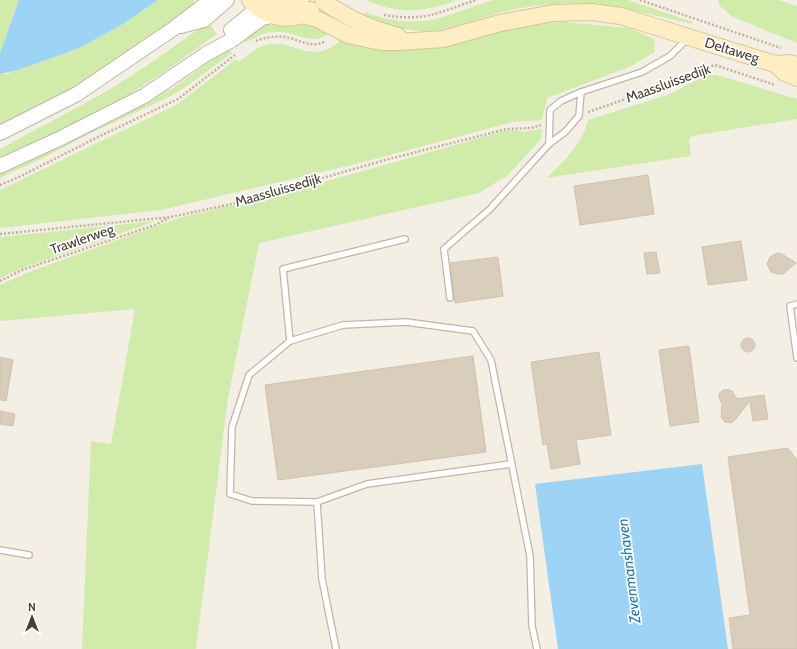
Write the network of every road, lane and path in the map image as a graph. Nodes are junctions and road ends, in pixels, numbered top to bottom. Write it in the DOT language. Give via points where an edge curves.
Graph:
graph roads {
  1 [pos="211,0"];
  2 [pos="227,0"];
  3 [pos="322,0"];
  4 [pos="476,0"];
  5 [pos="640,0"];
  6 [pos="302,7"];
  7 [pos="259,8"];
  8 [pos="378,13"];
  9 [pos="173,29"];
  10 [pos="337,29"];
  11 [pos="688,37"];
  12 [pos="415,40"];
  13 [pos="253,42"];
  14 [pos="784,49"];
  15 [pos="775,64"];
  16 [pos="797,65"];
  17 [pos="797,78"];
  18 [pos="775,85"];
  19 [pos="581,92"];
  20 [pos="579,116"];
  21 [pos="550,122"];
  22 [pos="0,133"];
  23 [pos="549,144"];
  24 [pos="0,166"];
  25 [pos="171,217"];
  26 [pos="0,234"];
  27 [pos="405,239"];
  28 [pos="0,281"];
  29 [pos="450,298"];
  30 [pos="797,304"];
  31 [pos="290,341"];
  32 [pos="797,358"];
  33 [pos="511,464"];
  34 [pos="317,502"];
  35 [pos="0,550"];
  36 [pos="29,555"];
  37 [pos="336,649"];
  38 [pos="537,649"];
  1 -- 9 [label="street"];
  2 -- 9 [label="street" via="204,20"];
  3 -- 6 [label="main road" via="313,8"];
  3 -- 12 [label="main road" via="356,22"];
  4 -- 8 [label="path" via="426,17"];
  5 -- 14 [label="path"];
  6 -- 7 [label="main road" via="267,3"];
  6 -- 10 [label="main road" via="317,19"];
  7 -- 24 [label="street" via="227,33 206,54 144,96"];
  9 -- 22 [label="street" via="77,94"];
  10 -- 12 [label="main road" via="348,35 381,42"];
  10 -- 13 [label="path" via="330,38 318,44 307,44 283,37 268,37"];
  11 -- 12 [label="main road" via="621,16 583,12 553,13 500,23 443,39"];
  11 -- 15 [label="main road, Deltaweg"];
  11 -- 19 [label="lane, Maassluissedijk" via="670,56 642,72"];
  15 -- 16 [label="main road, Deltaweg"];
  15 -- 17 [label="main road, Deltaweg" via="785,73"];
  18 -- 20 [label="path, Maassluissedijk" via="715,65 688,78"];
  19 -- 20 [label="lane"];
  19 -- 21 [label="lane, Maassluissedijk" via="561,101 550,110"];
  20 -- 23 [label="lane"];
  21 -- 23 [label="lane, Maassluissedijk"];
  21 -- 25 [label="path, Maassluissedijk" via="531,128 507,129"];
  23 -- 29 [label="lane" via="490,209 444,249"];
  25 -- 26 [label="path, Maassluissedijk"];
  25 -- 28 [label="path, Trawlerweg" via="155,225 22,270"];
  27 -- 31 [label="lane" via="283,269"];
  30 -- 32 [label="lane" via="790,306"];
  31 -- 33 [label="lane" via="342,325 406,322 473,331 491,360"];
  31 -- 34 [label="lane" via="249,375 232,427 230,494 252,501"];
  33 -- 34 [label="lane" via="368,484"];
  33 -- 38 [label="lane" via="530,556 532,626"];
  34 -- 37 [label="lane" via="322,579"];
  35 -- 36 [label="lane"];
}
